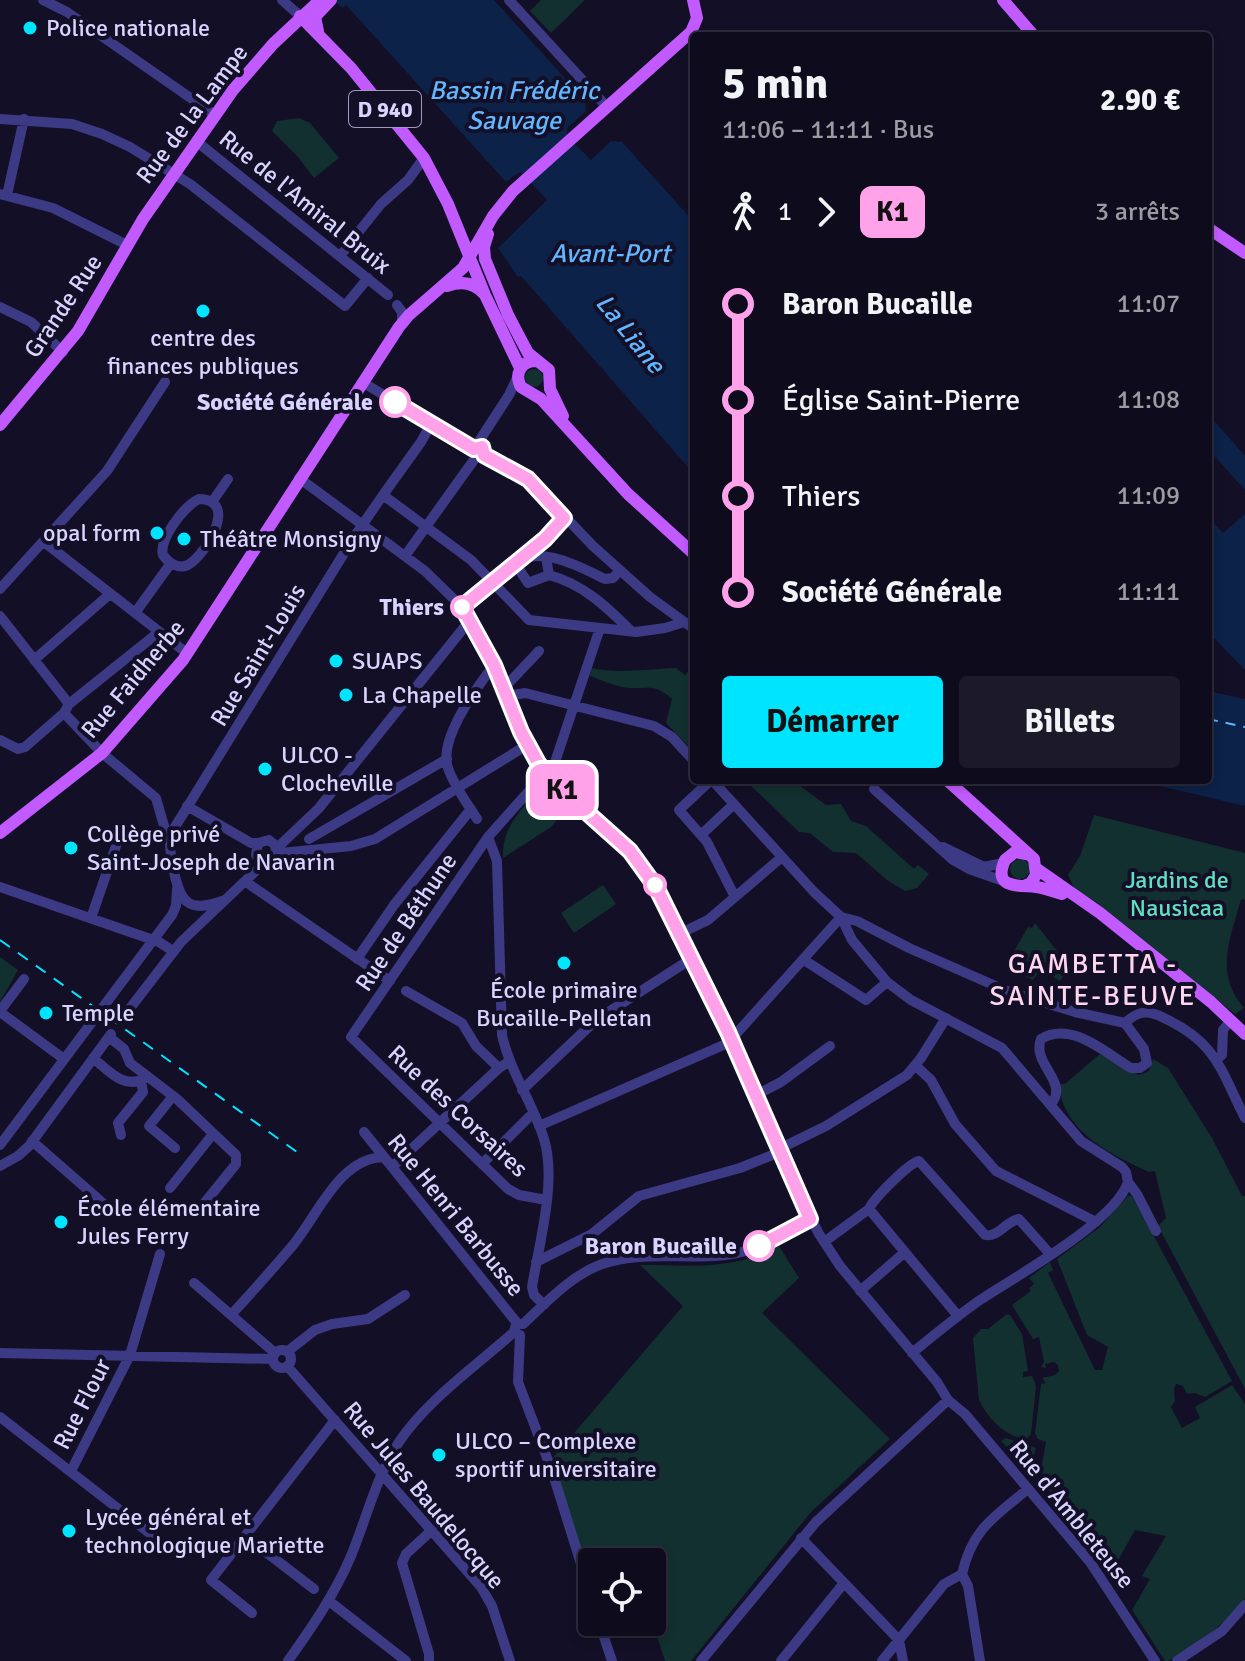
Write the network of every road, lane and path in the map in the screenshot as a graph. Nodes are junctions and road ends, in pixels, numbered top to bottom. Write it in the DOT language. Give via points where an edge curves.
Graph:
graph roads {
  1 [pos="43,0"];
  2 [pos="282,0"];
  3 [pos="320,0"];
  4 [pos="331,0"];
  5 [pos="509,0"];
  6 [pos="693,0"];
  7 [pos="1003,0"];
  8 [pos="300,16"];
  9 [pos="691,32"];
  10 [pos="1031,32"];
  11 [pos="320,33"];
  12 [pos="690,33"];
  13 [pos="607,107"];
  14 [pos="215,115"];
  15 [pos="0,119"];
  16 [pos="24,119"];
  17 [pos="196,141"];
  18 [pos="424,158"];
  19 [pos="174,174"];
  20 [pos="408,180"];
  21 [pos="436,180"];
  22 [pos="2,196"];
  23 [pos="450,209"];
  24 [pos="498,209"];
  25 [pos="484,231"];
  26 [pos="1212,231"];
  27 [pos="357,234"];
  28 [pos="127,245"];
  29 [pos="348,246"];
  30 [pos="1245,253"];
  31 [pos="340,256"];
  32 [pos="470,257"];
  33 [pos="368,278"];
  34 [pos="437,292"];
  35 [pos="388,295"];
  36 [pos="485,295"];
  37 [pos="397,305"];
  38 [pos="3,308"];
  39 [pos="402,322"];
  40 [pos="63,352"];
  41 [pos="536,361"];
  42 [pos="519,373"];
  43 [pos="165,382"];
  44 [pos="362,382"];
  45 [pos="550,384"];
  46 [pos="530,394"];
  47 [pos="6,409"];
  48 [pos="431,424"];
  49 [pos="0,425"];
  50 [pos="572,430"];
  51 [pos="479,452"];
  52 [pos="299,478"];
  53 [pos="228,479"];
  54 [pos="383,495"];
  55 [pos="212,502"];
  56 [pos="564,518"];
  57 [pos="362,524"];
  58 [pos="426,527"];
  59 [pos="44,542"];
  60 [pos="690,550"];
  61 [pos="405,556"];
  62 [pos="546,557"];
  63 [pos="171,563"];
  64 [pos="514,564"];
  65 [pos="620,570"];
  66 [pos="549,575"];
  67 [pos="495,580"];
  68 [pos="0,589"];
  69 [pos="110,594"];
  70 [pos="462,607"];
  71 [pos="135,613"];
  72 [pos="0,616"];
  73 [pos="470,620"];
  74 [pos="684,622"];
  75 [pos="690,626"];
  76 [pos="600,628"];
  77 [pos="631,631"];
  78 [pos="159,632"];
  79 [pos="539,651"];
  80 [pos="188,654"];
  81 [pos="34,660"];
  82 [pos="494,665"];
  83 [pos="505,692"];
  84 [pos="573,706"];
  85 [pos="66,708"];
  86 [pos="0,740"];
  87 [pos="527,745"];
  88 [pos="102,753"];
  89 [pos="690,757"];
  90 [pos="447,759"];
  91 [pos="544,771"];
  92 [pos="707,784"];
  93 [pos="715,784"];
  94 [pos="952,784"];
  95 [pos="459,788"];
  96 [pos="874,789"];
  97 [pos="734,804"];
  98 [pos="187,806"];
  99 [pos="319,808"];
  100 [pos="992,820"];
  101 [pos="169,832"];
  102 [pos="0,833"];
  103 [pos="491,833"];
  104 [pos="702,834"];
  105 [pos="933,842"];
  106 [pos="258,843"];
  107 [pos="310,844"];
  108 [pos="1026,854"];
  109 [pos="273,856"];
  110 [pos="782,857"];
  111 [pos="1004,860"];
  112 [pos="1037,869"];
  113 [pos="246,882"];
  114 [pos="1007,883"];
  115 [pos="1024,886"];
  116 [pos="0,887"];
  117 [pos="177,887"];
  118 [pos="735,897"];
  119 [pos="225,900"];
  120 [pos="1084,902"];
  121 [pos="841,917"];
  122 [pos="91,918"];
  123 [pos="679,934"];
  124 [pos="153,939"];
  125 [pos="173,951"];
  126 [pos="357,959"];
  127 [pos="691,959"];
  128 [pos="804,960"];
  129 [pos="24,979"];
  130 [pos="390,981"];
  131 [pos="887,982"];
  132 [pos="406,991"];
  133 [pos="103,1007"];
  134 [pos="0,1012"];
  135 [pos="946,1018"];
  136 [pos="121,1020"];
  137 [pos="1231,1020"];
  138 [pos="92,1022"];
  139 [pos="1125,1023"];
  140 [pos="1245,1034"];
  141 [pos="351,1037"];
  142 [pos="732,1040"];
  143 [pos="830,1046"];
  144 [pos="93,1058"];
  145 [pos="64,1059"];
  146 [pos="1216,1060"];
  147 [pos="510,1061"];
  148 [pos="916,1066"];
  149 [pos="499,1068"];
  150 [pos="144,1078"];
  151 [pos="522,1090"];
  152 [pos="756,1095"];
  153 [pos="173,1096"];
  154 [pos="1051,1104"];
  155 [pos="533,1113"];
  156 [pos="1245,1118"];
  157 [pos="440,1123"];
  158 [pos="539,1126"];
  159 [pos="364,1132"];
  160 [pos="213,1134"];
  161 [pos="121,1135"];
  162 [pos="32,1141"];
  163 [pos="0,1144"];
  164 [pos="175,1148"];
  165 [pos="780,1151"];
  166 [pos="18,1156"];
  167 [pos="384,1157"];
  168 [pos="482,1164"];
  169 [pos="0,1166"];
  170 [pos="392,1167"];
  171 [pos="1128,1182"];
  172 [pos="170,1188"];
  173 [pos="546,1200"];
  174 [pos="869,1209"];
  175 [pos="112,1211"];
  176 [pos="198,1211"];
  177 [pos="810,1219"];
  178 [pos="1096,1222"];
  179 [pos="1156,1231"];
  180 [pos="824,1242"];
  181 [pos="905,1252"];
  182 [pos="1050,1254"];
  183 [pos="162,1255"];
  184 [pos="536,1262"];
  185 [pos="194,1283"];
  186 [pos="860,1291"];
  187 [pos="405,1295"];
  188 [pos="544,1305"];
  189 [pos="231,1315"];
  190 [pos="958,1316"];
  191 [pos="519,1329"];
  192 [pos="288,1351"];
  193 [pos="0,1353"];
  194 [pos="912,1353"];
  195 [pos="130,1355"];
  196 [pos="274,1356"];
  197 [pos="287,1366"];
  198 [pos="948,1400"];
  199 [pos="0,1417"];
  200 [pos="335,1420"];
  201 [pos="71,1471"];
  202 [pos="381,1472"];
  203 [pos="1028,1489"];
  204 [pos="432,1530"];
  205 [pos="245,1536"];
  206 [pos="801,1538"];
  207 [pos="170,1549"];
  208 [pos="578,1554"];
  209 [pos="962,1574"];
  210 [pos="844,1583"];
  211 [pos="314,1589"];
  212 [pos="329,1601"];
  213 [pos="1245,1605"];
  214 [pos="252,1613"];
  215 [pos="604,1636"];
  216 [pos="899,1640"];
  217 [pos="403,1660"];
  218 [pos="288,1661"];
  219 [pos="429,1661"];
  220 [pos="510,1661"];
  221 [pos="612,1661"];
  222 [pos="701,1661"];
  223 [pos="781,1661"];
  224 [pos="882,1661"];
  225 [pos="903,1661"];
  226 [pos="980,1661"];
  227 [pos="1155,1661"];
  228 [pos="1177,1661"];
  1 -- 14 [label="street"];
  2 -- 8 [label="street, D 940"];
  3 -- 8 [label="main road, Rue de la Lampe"];
  4 -- 11 [label="main road" via="315,17"];
  5 -- 13 [label="street"];
  6 -- 9 [label="main road" via="697,18"];
  7 -- 10 [label="main road"];
  8 -- 11 [label="main road, D 940"];
  8 -- 14 [label="main road, Rue de la Lampe"];
  11 -- 18 [label="main road, D 940"];
  12 -- 13 [label="main road"];
  13 -- 24 [label="main road"];
  14 -- 17 [label="main road, Rue de la Lampe"];
  15 -- 16 [label="street"];
  16 -- 19 [label="street" via="68,123 102,134"];
  16 -- 22 [label="street"];
  17 -- 19 [label="main road, Rue de la Lampe"];
  17 -- 31 [label="street, Rue de l'Amiral Bruix"];
  18 -- 20 [label="street"];
  18 -- 21 [label="main road, D 940"];
  19 -- 28 [label="main road, Rue de la Lampe"];
  19 -- 33 [label="street" via="345,306"];
  20 -- 21 [label="street" via="427,175"];
  20 -- 27 [label="street"];
  21 -- 23 [label="main road, D 940"];
  22 -- 28 [label="street" via="58,210"];
  23 -- 25 [label="main road" via="469,234"];
  23 -- 32 [label="main road, D 940"];
  24 -- 25 [label="main road, Rue Faidherbe"];
  24 -- 41 [label="main road" via="485,242 485,259 518,334"];
  25 -- 32 [label="main road, Rue Faidherbe"];
  26 -- 30 [label="main road"];
  28 -- 40 [label="main road, Grande Rue"];
  29 -- 31 [label="street"];
  31 -- 33 [label="street, Rue de l'Amiral Bruix"];
  32 -- 34 [label="main road, Rue Faidherbe"];
  32 -- 36 [label="main road, D 940"];
  33 -- 35 [label="street, Rue de l'Amiral Bruix"];
  34 -- 36 [label="main road" via="464,283"];
  34 -- 39 [label="main road, Rue Faidherbe"];
  36 -- 42 [label="main road, D 940"];
  37 -- 39 [label="street, Rue de l'Amiral Bruix"];
  38 -- 40 [label="street" via="33,324"];
  39 -- 44 [label="main road, Rue Faidherbe"];
  40 -- 47 [label="main road, Grande Rue"];
  41 -- 42 [label="main road" via="526,362"];
  41 -- 45 [label="main road" via="549,370"];
  42 -- 46 [label="main road" via="520,386"];
  42 -- 51 [label="street"];
  43 -- 59 [label="street" via="114,462"];
  44 -- 48 [label="street"];
  44 -- 52 [label="main road, Rue Faidherbe"];
  45 -- 46 [label="main road"];
  45 -- 50 [label="main road"];
  46 -- 50 [label="main road"];
  46 -- 51 [label="street" via="513,401"];
  47 -- 49 [label="main road, Grande Rue"];
  48 -- 51 [label="street"];
  48 -- 54 [label="street, Rue Saint-Louis"];
  50 -- 60 [label="main road" via="628,494"];
  51 -- 56 [label="street" via="528,479"];
  51 -- 58 [label="street"];
  52 -- 57 [label="street, Rue d'Ambleteuse"];
  52 -- 80 [label="main road, Rue Faidherbe"];
  53 -- 55 [label="street"];
  54 -- 57 [label="street, Rue Saint-Louis"];
  54 -- 58 [label="street"];
  55 -- 63 [label="street" via="219,519 199,554 185,566"];
  55 -- 63 [label="street" via="194,501 163,540 161,552"];
  56 -- 64 [label="street"];
  56 -- 65 [label="street"];
  57 -- 61 [label="street, Rue d'Ambleteuse"];
  57 -- 98 [label="street, Rue Saint-Louis"];
  58 -- 61 [label="street"];
  58 -- 67 [label="street"];
  59 -- 68 [label="street"];
  59 -- 69 [label="street"];
  61 -- 70 [label="street, Rue d'Ambleteuse"];
  62 -- 64 [label="street"];
  62 -- 65 [label="street" via="605,579"];
  62 -- 66 [label="street"];
  63 -- 71 [label="street"];
  64 -- 66 [label="street" via="528,583"];
  65 -- 74 [label="street"];
  66 -- 77 [label="street" via="598,600"];
  67 -- 70 [label="street"];
  67 -- 76 [label="street" via="532,621"];
  69 -- 71 [label="street"];
  69 -- 81 [label="street"];
  70 -- 73 [label="street, Rue d'Ambleteuse"];
  71 -- 78 [label="street"];
  72 -- 81 [label="street"];
  73 -- 82 [label="street, Rue d'Ambleteuse"];
  73 -- 99 [label="street"];
  74 -- 75 [label="street"];
  74 -- 77 [label="street"];
  76 -- 77 [label="street"];
  76 -- 84 [label="street, Rue de Béthune"];
  78 -- 80 [label="street"];
  78 -- 85 [label="street"];
  79 -- 83 [label="street"];
  80 -- 88 [label="main road, Rue Faidherbe"];
  81 -- 85 [label="street"];
  82 -- 83 [label="street, Rue d'Ambleteuse"];
  82 -- 90 [label="street" via="462,711"];
  83 -- 84 [label="street"];
  83 -- 87 [label="street, Rue d'Ambleteuse"];
  84 -- 89 [label="street" via="650,725 666,732"];
  84 -- 91 [label="street, Rue de Béthune" via="557,756"];
  85 -- 86 [label="street" via="23,749"];
  85 -- 88 [label="street"];
  87 -- 91 [label="street, Rue d'Ambleteuse"];
  87 -- 95 [label="street"];
  88 -- 101 [label="street" via="156,798"];
  88 -- 102 [label="main road, Rue Faidherbe"];
  90 -- 95 [label="street"];
  90 -- 107 [label="street"];
  91 -- 103 [label="street, Rue de Béthune"];
  91 -- 123 [label="street, Rue d'Ambleteuse" via="637,859"];
  92 -- 104 [label="street" via="679,810"];
  93 -- 97 [label="street"];
  94 -- 100 [label="main road"];
  95 -- 107 [label="street" via="371,841"];
  95 -- 126 [label="street" via="474,814 394,905"];
  96 -- 105 [label="street"];
  97 -- 104 [label="street"];
  97 -- 110 [label="street"];
  98 -- 101 [label="street, Rue Saint-Louis"];
  98 -- 106 [label="street"];
  99 -- 107 [label="street" via="309,825"];
  99 -- 109 [label="street"];
  100 -- 108 [label="main road"];
  100 -- 111 [label="main road" via="1006,841"];
  101 -- 117 [label="street"];
  101 -- 122 [label="street" via="118,840"];
  103 -- 130 [label="street, Rue de Béthune"];
  103 -- 147 [label="street" via="497,861 501,1030"];
  104 -- 118 [label="street"];
  105 -- 111 [label="street" via="982,867"];
  105 -- 114 [label="street" via="963,866"];
  106 -- 109 [label="street" via="256,855"];
  106 -- 109 [label="street" via="274,844"];
  107 -- 109 [label="street"];
  108 -- 111 [label="main road" via="1015,852"];
  108 -- 112 [label="main road"];
  109 -- 113 [label="street"];
  110 -- 118 [label="street"];
  110 -- 121 [label="street"];
  111 -- 114 [label="main road"];
  112 -- 115 [label="main road" via="1034,880"];
  112 -- 120 [label="main road"];
  113 -- 119 [label="street"];
  113 -- 126 [label="street"];
  114 -- 115 [label="main road"];
  115 -- 120 [label="main road"];
  116 -- 122 [label="street"];
  117 -- 119 [label="street" via="190,905"];
  117 -- 124 [label="street" via="175,909"];
  118 -- 123 [label="street" via="708,920"];
  119 -- 125 [label="street"];
  120 -- 137 [label="main road"];
  121 -- 128 [label="street"];
  121 -- 131 [label="street" via="852,940"];
  121 -- 139 [label="street" via="1007,991"];
  122 -- 124 [label="street"];
  123 -- 127 [label="street, Rue d'Ambleteuse"];
  124 -- 125 [label="street"];
  124 -- 133 [label="street"];
  125 -- 136 [label="street"];
  126 -- 130 [label="street"];
  127 -- 142 [label="street, Rue d'Ambleteuse"];
  127 -- 151 [label="street" via="596,1020"];
  128 -- 131 [label="street" via="866,1000"];
  128 -- 142 [label="street"];
  129 -- 134 [label="street"];
  130 -- 141 [label="street, Rue de Béthune"];
  131 -- 135 [label="street"];
  132 -- 149 [label="street" via="462,1023"];
  134 -- 145 [label="street"];
  135 -- 148 [label="street"];
  135 -- 154 [label="street" via="1002,1048"];
  137 -- 140 [label="main road"];
  137 -- 146 [label="street"];
  138 -- 145 [label="street"];
  139 -- 146 [label="street" via="1137,1013 1153,1013 1195,1035"];
  139 -- 154 [label="street" via="1146,1053 1147,1063 1140,1068 1131,1068 1077,1036 1058,1033 1041,1039 1039,1053 1057,1089"];
  141 -- 157 [label="street, Rue des Corsaires"];
  142 -- 152 [label="street, Rue d'Ambleteuse"];
  142 -- 158 [label="street"];
  143 -- 152 [label="street"];
  144 -- 150 [label="street" via="126,1083"];
  144 -- 150 [label="street" via="110,1036"];
  144 -- 162 [label="street"];
  145 -- 163 [label="street"];
  146 -- 156 [label="street"];
  147 -- 149 [label="street"];
  147 -- 151 [label="street"];
  148 -- 165 [label="street"];
  148 -- 178 [label="street" via="931,1080 952,1121 996,1171"];
  149 -- 157 [label="street"];
  150 -- 153 [label="street"];
  150 -- 161 [label="street" via="143,1092 119,1121"];
  151 -- 155 [label="street"];
  152 -- 165 [label="street, Rue d'Ambleteuse"];
  153 -- 160 [label="street"];
  153 -- 164 [label="street" via="149,1126"];
  154 -- 171 [label="street" via="1084,1144 1122,1167"];
  155 -- 158 [label="street"];
  155 -- 168 [label="street"];
  157 -- 168 [label="street, Rue des Corsaires"];
  157 -- 170 [label="street"];
  158 -- 173 [label="street" via="547,1156"];
  159 -- 167 [label="street, Rue Henri Barbusse"];
  160 -- 172 [label="street"];
  160 -- 176 [label="street" via="237,1162"];
  162 -- 166 [label="street"];
  162 -- 175 [label="street"];
  163 -- 166 [label="street"];
  165 -- 177 [label="street, Rue d'Ambleteuse"];
  165 -- 184 [label="street" via="740,1168 636,1197 592,1234"];
  166 -- 169 [label="street"];
  167 -- 170 [label="street, Rue Henri Barbusse"];
  167 -- 189 [label="street" via="365,1160 342,1179"];
  168 -- 173 [label="street, Rue des Corsaires" via="514,1193"];
  170 -- 191 [label="street, Rue Henri Barbusse"];
  171 -- 178 [label="street"];
  171 -- 179 [label="street"];
  173 -- 184 [label="street"];
  174 -- 180 [label="street"];
  174 -- 181 [label="street"];
  174 -- 182 [label="street" via="875,1197 919,1161 983,1234 991,1236 1019,1219"];
  177 -- 180 [label="street, Rue d'Ambleteuse"];
  177 -- 188 [label="street" via="738,1253 606,1263 578,1276"];
  178 -- 182 [label="street"];
  180 -- 186 [label="street, Rue d'Ambleteuse"];
  181 -- 186 [label="street"];
  181 -- 190 [label="street"];
  182 -- 190 [label="street"];
  183 -- 195 [label="street, Rue Flour"];
  184 -- 188 [label="street" via="532,1290"];
  185 -- 189 [label="street"];
  186 -- 194 [label="street, Rue d'Ambleteuse"];
  187 -- 192 [label="street" via="372,1318 315,1330"];
  188 -- 191 [label="street"];
  189 -- 196 [label="street"];
  190 -- 194 [label="street"];
  191 -- 202 [label="street" via="421,1415"];
  191 -- 208 [label="street" via="518,1382"];
  192 -- 196 [label="street"];
  192 -- 197 [label="street"];
  193 -- 195 [label="street"];
  194 -- 198 [label="street, Rue d'Ambleteuse"];
  195 -- 196 [label="street"];
  195 -- 201 [label="street, Rue Flour"];
  196 -- 197 [label="street" via="278,1367"];
  197 -- 200 [label="street, Rue Jules Baudelocque"];
  198 -- 203 [label="street, Rue d'Ambleteuse"];
  198 -- 206 [label="street"];
  199 -- 201 [label="street"];
  200 -- 202 [label="street, Rue Jules Baudelocque"];
  200 -- 205 [label="street"];
  201 -- 207 [label="street"];
  202 -- 204 [label="street, Rue Jules Baudelocque"];
  202 -- 212 [label="street"];
  203 -- 209 [label="street" via="976,1535"];
  203 -- 227 [label="street, Rue d'Ambleteuse" via="1090,1562"];
  204 -- 219 [label="street" via="402,1563"];
  204 -- 220 [label="street, Rue Jules Baudelocque" via="485,1591"];
  205 -- 211 [label="street"];
  205 -- 214 [label="street" via="211,1580"];
  206 -- 210 [label="street"];
  206 -- 222 [label="street"];
  209 -- 216 [label="street" via="944,1584"];
  209 -- 226 [label="street"];
  210 -- 216 [label="street"];
  210 -- 223 [label="street"];
  212 -- 217 [label="street"];
  212 -- 218 [label="street"];
  213 -- 228 [label="street" via="1222,1631"];
  215 -- 221 [label="street"];
  216 -- 224 [label="street"];
  216 -- 225 [label="street"];
}
